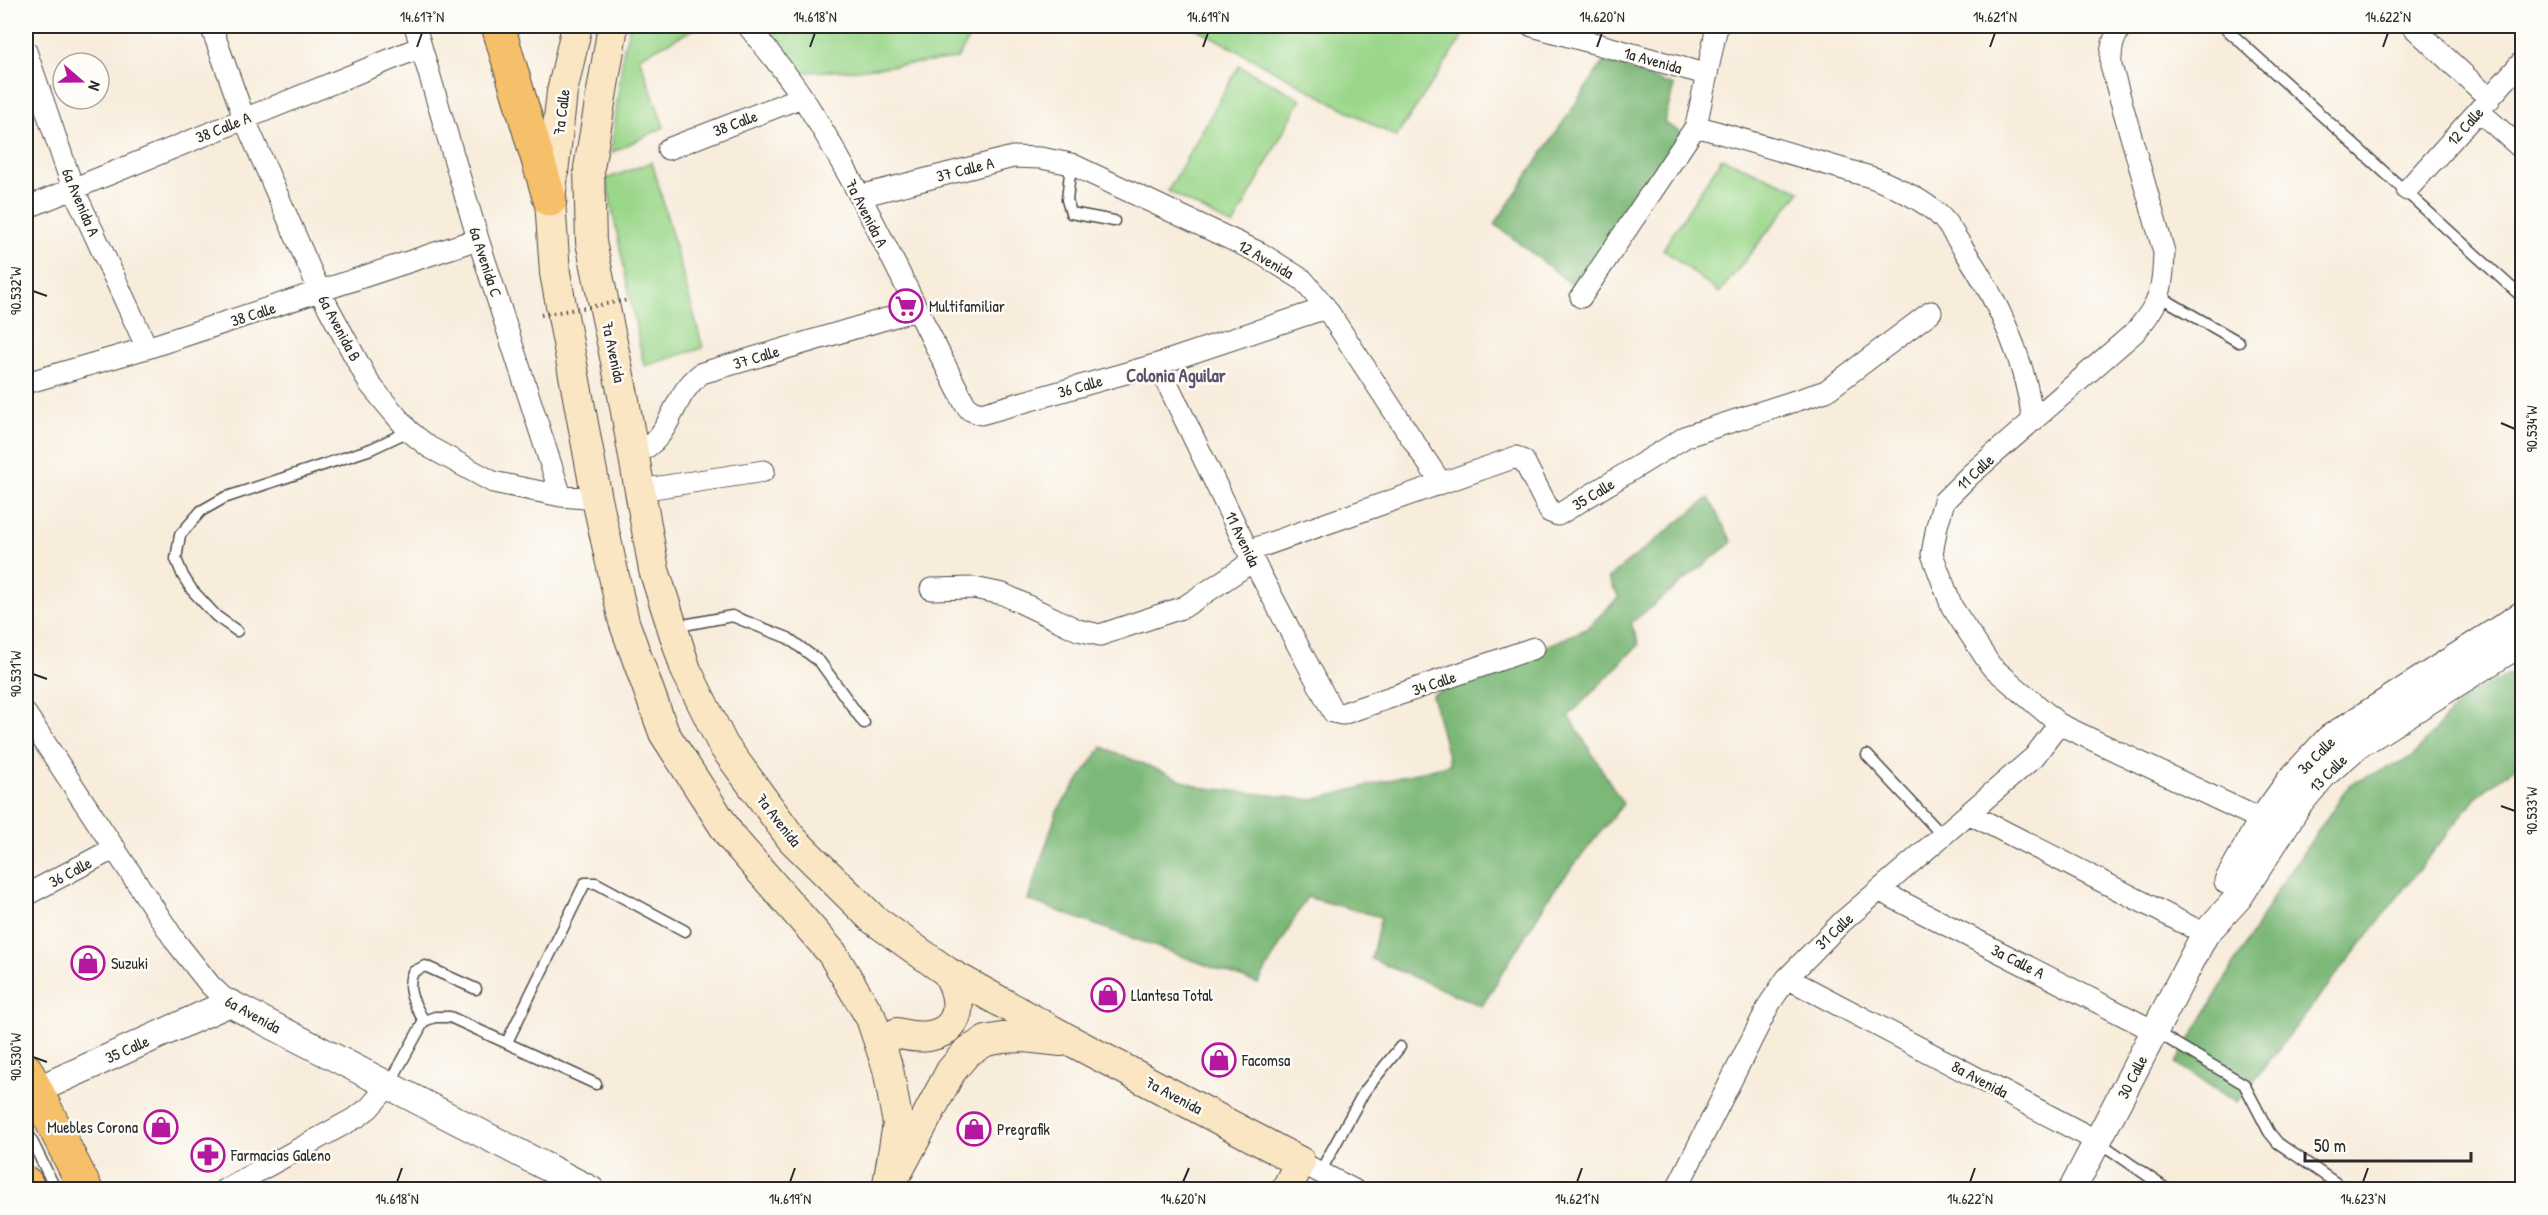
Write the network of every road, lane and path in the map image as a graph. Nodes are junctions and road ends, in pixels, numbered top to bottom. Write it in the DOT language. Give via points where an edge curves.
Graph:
graph roads {
  1 [pos="211,26"];
  2 [pos="415,26"];
  3 [pos="498,26"];
  4 [pos="577,26"];
  5 [pos="613,26"];
  6 [pos="748,26"];
  7 [pos="1532,26"];
  8 [pos="1717,26"];
  9 [pos="2122,26"];
  10 [pos="2223,26"];
  11 [pos="2412,26"];
  12 [pos="1564,30"];
  13 [pos="421,47"];
  14 [pos="26,51"];
  15 [pos="2523,62"];
  16 [pos="1705,75"];
  17 [pos="802,97"];
  18 [pos="2484,105"];
  19 [pos="244,118"];
  20 [pos="1696,126"];
  21 [pos="668,149"];
  22 [pos="2523,149"];
  23 [pos="1071,164"];
  24 [pos="73,188"];
  25 [pos="2407,190"];
  26 [pos="860,196"];
  27 [pos="550,200"];
  28 [pos="26,208"];
  29 [pos="1114,221"];
  30 [pos="478,239"];
  31 [pos="320,291"];
  32 [pos="2159,296"];
  33 [pos="1581,297"];
  34 [pos="2523,297"];
  35 [pos="629,300"];
  36 [pos="1326,308"];
  37 [pos="916,310"];
  38 [pos="1931,312"];
  39 [pos="541,315"];
  40 [pos="2239,342"];
  41 [pos="147,348"];
  42 [pos="1158,364"];
  43 [pos="26,383"];
  44 [pos="970,410"];
  45 [pos="2033,421"];
  46 [pos="409,431"];
  47 [pos="634,454"];
  48 [pos="764,471"];
  49 [pos="1441,483"];
  50 [pos="640,489"];
  51 [pos="561,496"];
  52 [pos="597,499"];
  53 [pos="1250,555"];
  54 [pos="932,589"];
  55 [pos="2523,615"];
  56 [pos="673,627"];
  57 [pos="237,631"];
  58 [pos="2523,642"];
  59 [pos="1534,648"];
  60 [pos="2401,706"];
  61 [pos="1333,711"];
  62 [pos="26,714"];
  63 [pos="864,723"];
  64 [pos="2059,724"];
  65 [pos="1867,755"];
  66 [pos="1970,813"];
  67 [pos="2262,820"];
  68 [pos="1943,836"];
  69 [pos="115,848"];
  70 [pos="1880,891"];
  71 [pos="26,896"];
  72 [pos="686,931"];
  73 [pos="2205,934"];
  74 [pos="832,953"];
  75 [pos="2191,963"];
  76 [pos="947,972"];
  77 [pos="1788,978"];
  78 [pos="476,989"];
  79 [pos="229,1003"];
  80 [pos="424,1021"];
  81 [pos="897,1032"];
  82 [pos="2156,1032"];
  83 [pos="507,1041"];
  84 [pos="1073,1042"];
  85 [pos="1400,1047"];
  86 [pos="596,1084"];
  87 [pos="29,1085"];
  88 [pos="389,1085"];
  89 [pos="898,1124"];
  90 [pos="26,1129"];
  91 [pos="2099,1142"];
  92 [pos="1310,1167"];
  93 [pos="26,1183"];
  94 [pos="29,1190"];
  95 [pos="56,1190"];
  96 [pos="86,1190"];
  97 [pos="224,1190"];
  98 [pos="591,1190"];
  99 [pos="888,1190"];
  100 [pos="1286,1190"];
  101 [pos="1354,1190"];
  102 [pos="1676,1190"];
  103 [pos="2072,1190"];
  104 [pos="2168,1190"];
  105 [pos="2346,1190"];
  1 -- 19 [label="street, 6a Avenida B"];
  2 -- 13 [label="street, 6a Avenida C"];
  3 -- 27 [label="main road"];
  4 -- 27 [label="main road, 7a Calle" via="562,92"];
  5 -- 47 [label="main road, 7a Avenida" via="589,168 591,242"];
  6 -- 17 [label="street, 7a Avenida A"];
  7 -- 12 [label="street, 1a Avenida"];
  8 -- 16 [label="street"];
  9 -- 32 [label="street, 11 Calle" via="2110,50 2111,66 2164,252"];
  10 -- 25 [label="lane"];
  11 -- 18 [label="street"];
  12 -- 16 [label="street, 1a Avenida"];
  13 -- 19 [label="street, 38 Calle A"];
  13 -- 30 [label="street, 6a Avenida C"];
  14 -- 24 [label="street, 6a Avenida A"];
  15 -- 18 [label="street, 12 Calle"];
  16 -- 20 [label="street"];
  17 -- 21 [label="street, 38 Calle"];
  17 -- 26 [label="street, 7a Avenida A"];
  18 -- 22 [label="street"];
  18 -- 25 [label="street, 12 Calle"];
  19 -- 24 [label="street, 38 Calle A"];
  19 -- 31 [label="street, 6a Avenida B"];
  20 -- 33 [label="street"];
  20 -- 45 [label="street" via="1874,178 1940,215 1992,293 2013,344"];
  23 -- 26 [label="street, 37 Calle A" via="1013,157"];
  23 -- 29 [label="lane" via="1067,200 1071,213"];
  23 -- 36 [label="street, 12 Avenida" via="1260,252 1303,280"];
  24 -- 28 [label="street, 38 Calle A"];
  24 -- 41 [label="street, 6a Avenida A"];
  25 -- 34 [label="lane"];
  26 -- 37 [label="street, 7a Avenida A"];
  27 -- 52 [label="main road" via="555,273"];
  30 -- 31 [label="street, 38 Calle"];
  30 -- 51 [label="street, 6a Avenida C"];
  31 -- 41 [label="street, 38 Calle"];
  31 -- 46 [label="street, 6a Avenida B" via="369,383"];
  32 -- 40 [label="lane"];
  32 -- 45 [label="street, 11 Calle" via="2134,332"];
  35 -- 39 [label="path, bridge"];
  36 -- 42 [label="street, 36 Calle"];
  36 -- 49 [label="street, 12 Avenida"];
  37 -- 44 [label="street, 7a Avenida A"];
  37 -- 47 [label="street, 37 Calle" via="702,373 682,393 654,445"];
  38 -- 49 [label="street, 35 Calle" via="1826,391 1688,436 1558,515 1550,512 1521,458"];
  41 -- 43 [label="street, 38 Calle"];
  42 -- 44 [label="street, 36 Calle" via="981,414"];
  42 -- 53 [label="street, 11 Avenida"];
  45 -- 64 [label="street, 11 Calle" via="1944,501 1932,554 1952,607 1991,666"];
  46 -- 51 [label="street, 6a Avenida B" via="429,447 493,482"];
  46 -- 57 [label="lane" via="371,449 224,498 201,511 180,535 176,559 183,576 216,616"];
  47 -- 50 [label="main road, 7a Avenida"];
  48 -- 50 [label="street"];
  49 -- 53 [label="street, 35 Calle"];
  50 -- 56 [label="main road, 7a Avenida" via="654,570"];
  51 -- 52 [label="street, 6a Avenida B"];
  52 -- 74 [label="main road" via="624,622 664,734 731,837"];
  53 -- 54 [label="street, 35 Calle" via="1241,569 1184,607 1100,635 1078,630 1003,594 974,588"];
  53 -- 61 [label="street, 11 Avenida"];
  55 -- 60 [label="street, 3a Calle"];
  56 -- 63 [label="lane" via="732,616 788,638 820,662"];
  56 -- 76 [label="main road, 7a Avenida" via="686,670 723,745 792,839 873,919"];
  58 -- 60 [label="street, 13 Calle"];
  59 -- 61 [label="street, 34 Calle" via="1342,714"];
  60 -- 67 [label="street, 3a Calle" via="2330,738 2290,781"];
  60 -- 73 [label="street, 13 Calle" via="2323,775 2298,805 2239,897"];
  62 -- 69 [label="street, 6a Avenida"];
  64 -- 66 [label="street, 31 Calle" via="2034,757"];
  64 -- 67 [label="street, 11 Calle"];
  65 -- 68 [label="lane"];
  66 -- 68 [label="street, 31 Calle"];
  66 -- 73 [label="street"];
  67 -- 73 [label="street, 3a Calle" via="2223,890"];
  68 -- 70 [label="street, 31 Calle"];
  69 -- 71 [label="street, 36 Calle"];
  69 -- 79 [label="street, 6a Avenida" via="184,953"];
  70 -- 77 [label="street, 31 Calle" via="1836,928"];
  70 -- 82 [label="street, 3a Calle A"];
  72 -- 83 [label="lane" via="596,883 585,884"];
  73 -- 75 [label="street, 13 Calle"];
  74 -- 81 [label="main road" via="871,992"];
  74 -- 89 [label="main road" via="877,1032"];
  75 -- 82 [label="street, 30 Calle"];
  76 -- 81 [label="main road" via="955,985 958,1002 948,1028 923,1038"];
  76 -- 84 [label="main road, 7a Avenida"];
  77 -- 91 [label="street, 8a Avenida"];
  77 -- 102 [label="street, 31 Calle" via="1770,1003"];
  78 -- 80 [label="lane" via="425,966 413,972 410,992"];
  79 -- 87 [label="street, 35 Calle"];
  79 -- 88 [label="street, 6a Avenida"];
  80 -- 83 [label="lane" via="450,1017"];
  80 -- 88 [label="lane"];
  81 -- 89 [label="main road" via="903,1066"];
  82 -- 91 [label="street, 30 Calle"];
  82 -- 105 [label="lane" via="2244,1084 2278,1143"];
  83 -- 86 [label="lane"];
  84 -- 92 [label="main road, 7a Avenida"];
  84 -- 99 [label="main road" via="1002,1038 967,1052 951,1071"];
  85 -- 92 [label="lane"];
  87 -- 96 [label="main road"];
  88 -- 97 [label="street" via="357,1117"];
  88 -- 98 [label="street, 6a Avenida"];
  89 -- 99 [label="main road"];
  90 -- 95 [label="lane"];
  91 -- 103 [label="street, 30 Calle"];
  91 -- 104 [label="lane, 8a Avenida"];
  92 -- 100 [label="main road"];
  92 -- 101 [label="street, 7a Avenida"];
  93 -- 94 [label="main road"];
}
